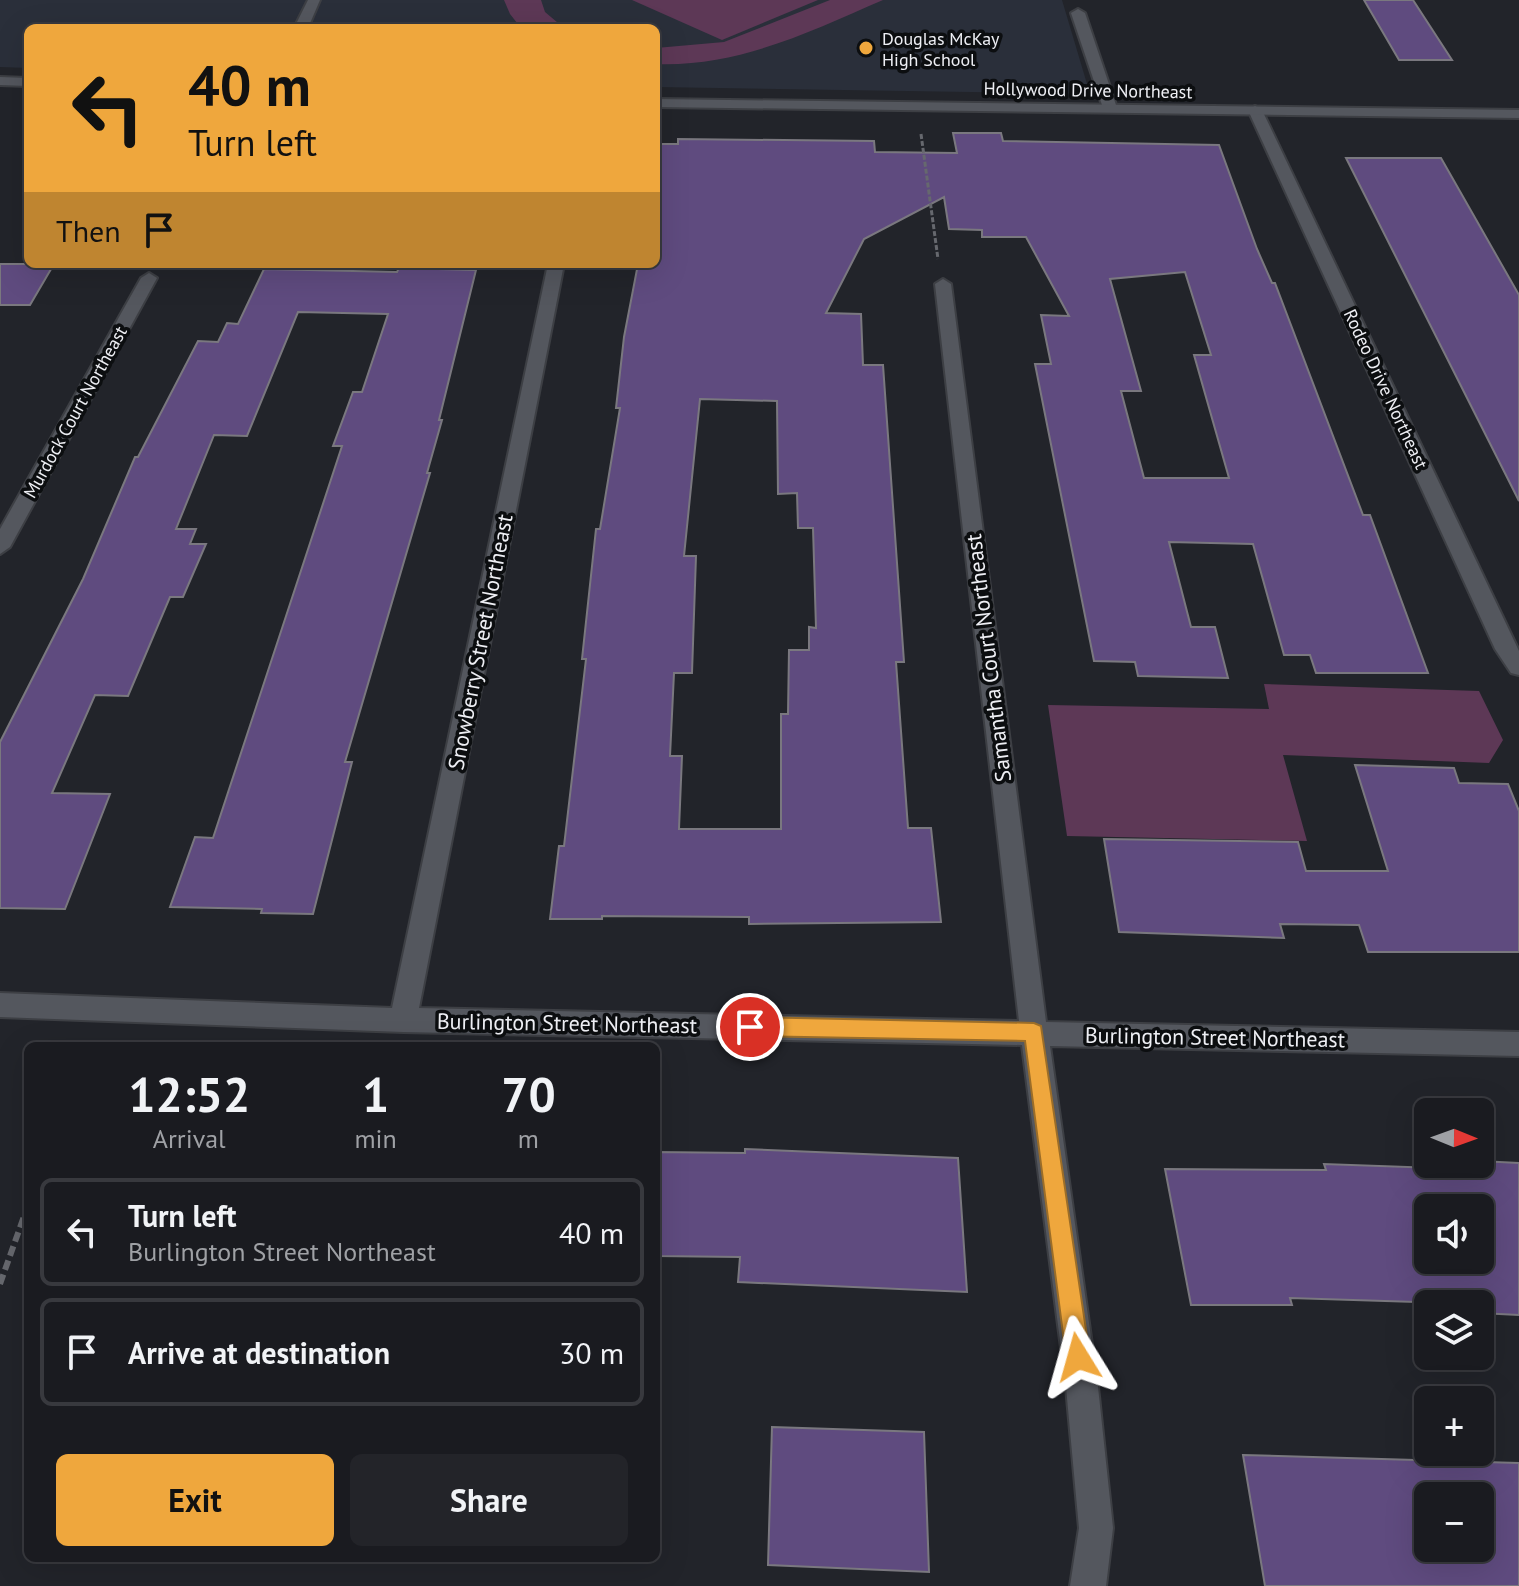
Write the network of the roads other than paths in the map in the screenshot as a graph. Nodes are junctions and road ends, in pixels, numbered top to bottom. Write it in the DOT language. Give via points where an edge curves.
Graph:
graph roads {
  1 [pos="314,0"];
  2 [pos="1078,13"];
  3 [pos="303,24"];
  4 [pos="0,81"];
  5 [pos="24,82"];
  6 [pos="660,103"];
  7 [pos="1110,108"];
  8 [pos="1255,110"];
  9 [pos="1519,114"];
  10 [pos="555,268"];
  11 [pos="149,278"];
  12 [pos="943,284"];
  13 [pos="0,547"];
  14 [pos="1519,667"];
  15 [pos="0,1005"];
  16 [pos="403,1020"];
  17 [pos="1034,1032"];
  18 [pos="1519,1044"];
  19 [pos="1088,1586"];
  1 -- 3 [label="street"];
  2 -- 7 [label="street"];
  4 -- 5 [label="street"];
  6 -- 7 [label="street, Hollywood Drive Northeast"];
  7 -- 8 [label="street, Hollywood Drive Northeast"];
  8 -- 9 [label="street, Hollywood Drive Northeast"];
  8 -- 14 [label="street, Rodeo Drive Northeast" via="1506,649"];
  10 -- 16 [label="street, Snowberry Street Northeast"];
  11 -- 13 [label="street, Murdock Court Northeast"];
  12 -- 17 [label="street, Samantha Court Northeast"];
  15 -- 16 [label="street, Burlington Street Northeast"];
  16 -- 17 [label="street, Burlington Street Northeast"];
  17 -- 18 [label="street, Burlington Street Northeast"];
  17 -- 19 [label="street, Samantha Court Northeast" via="1096,1528"];
}
